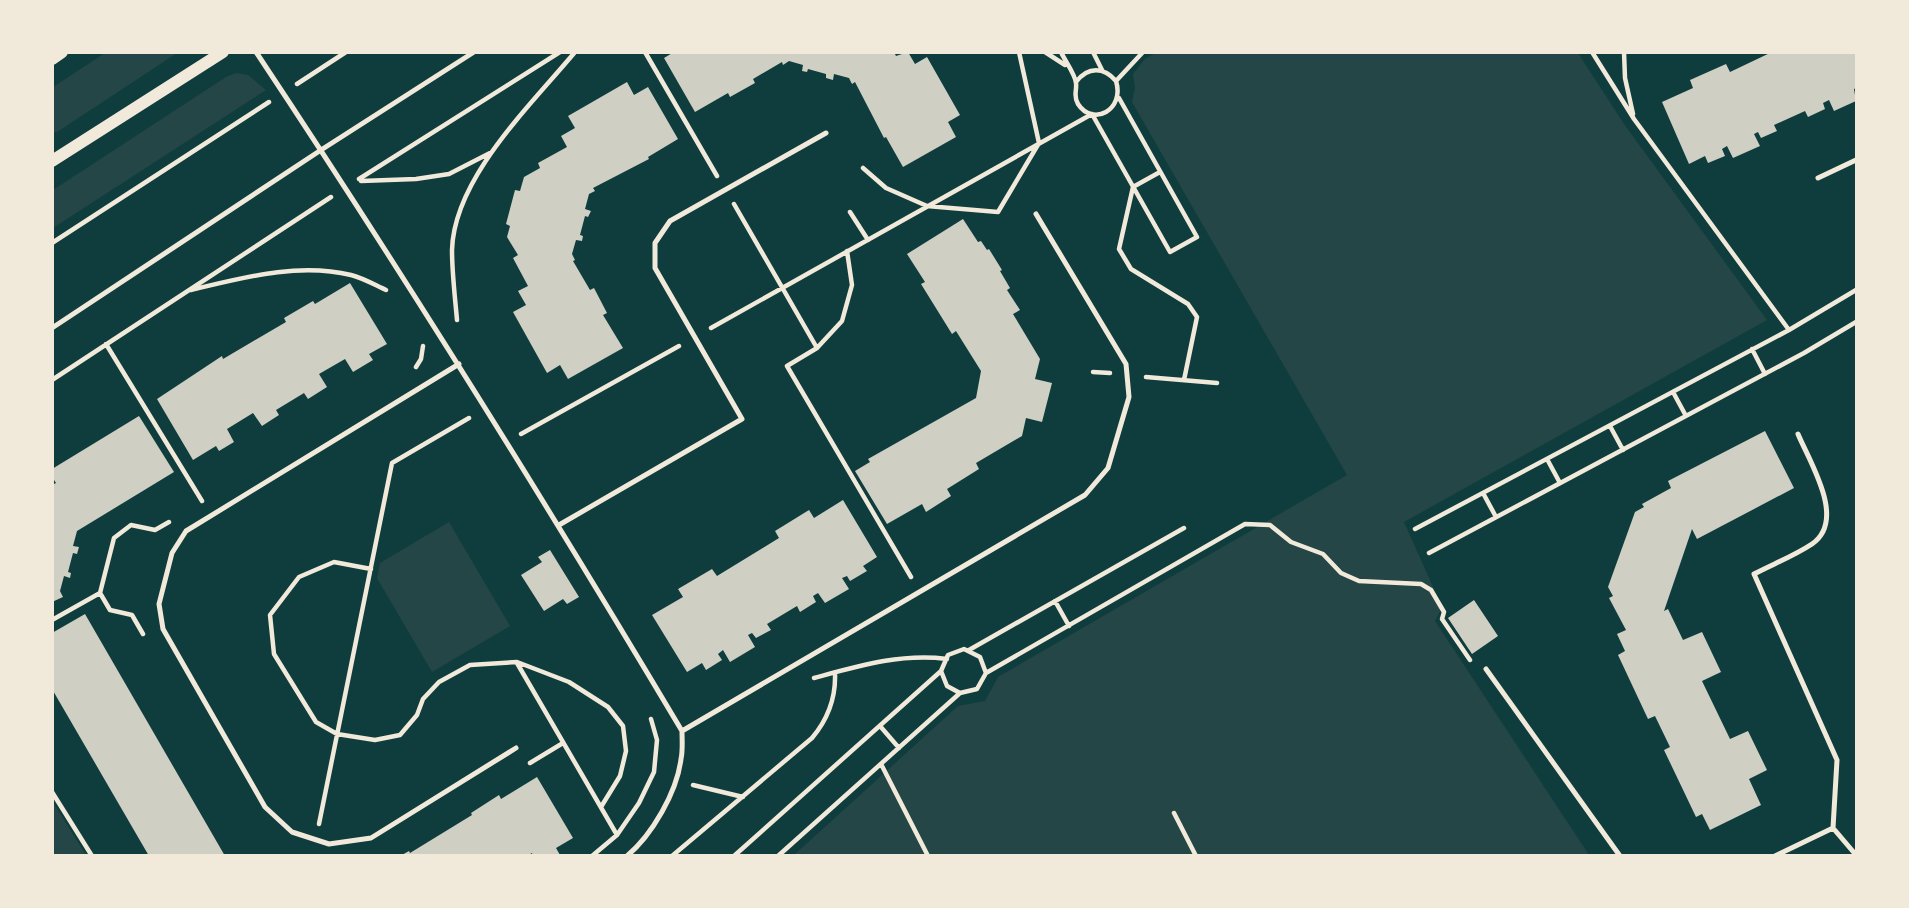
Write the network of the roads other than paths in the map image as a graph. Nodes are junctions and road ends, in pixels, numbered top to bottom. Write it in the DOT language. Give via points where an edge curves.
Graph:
graph roads {
  1 [pos="62,52"];
  2 [pos="223,52"];
  3 [pos="256,52"];
  4 [pos="474,52"];
  5 [pos="52,59"];
  6 [pos="826,133"];
  7 [pos="321,150"];
  8 [pos="1857,160"];
  9 [pos="52,161"];
  10 [pos="1818,178"];
  11 [pos="1036,214"];
  12 [pos="52,328"];
  13 [pos="459,364"];
  14 [pos="1798,434"];
  15 [pos="559,525"];
  16 [pos="1486,669"];
  17 [pos="682,731"];
  18 [pos="516,748"];
  19 [pos="1833,828"];
  20 [pos="1857,855"];
  21 [pos="627,856"];
  22 [pos="1620,856"];
  23 [pos="1775,856"];
  1 -- 5 [label="street"];
  2 -- 9 [label="street"];
  3 -- 7 [label="lane"];
  4 -- 7 [label="lane"];
  6 -- 15 [label="lane" via="670,221 655,243 655,268 742,419"];
  7 -- 12 [label="lane"];
  7 -- 13 [label="lane"];
  8 -- 10 [label="lane"];
  11 -- 17 [label="lane" via="1126,364 1129,397 1108,468 1085,495"];
  13 -- 15 [label="lane"];
  13 -- 18 [label="lane" via="186,531 172,553 159,604 163,629 265,807 292,832 329,844 371,838"];
  14 -- 19 [label="lane" via="1827,501 1828,523 1815,542 1754,574 1837,760"];
  15 -- 17 [label="lane"];
  16 -- 22 [label="lane"];
  17 -- 21 [label="lane" via="674,790 641,844"];
  19 -- 20 [label="lane"];
  19 -- 23 [label="lane"];
}
